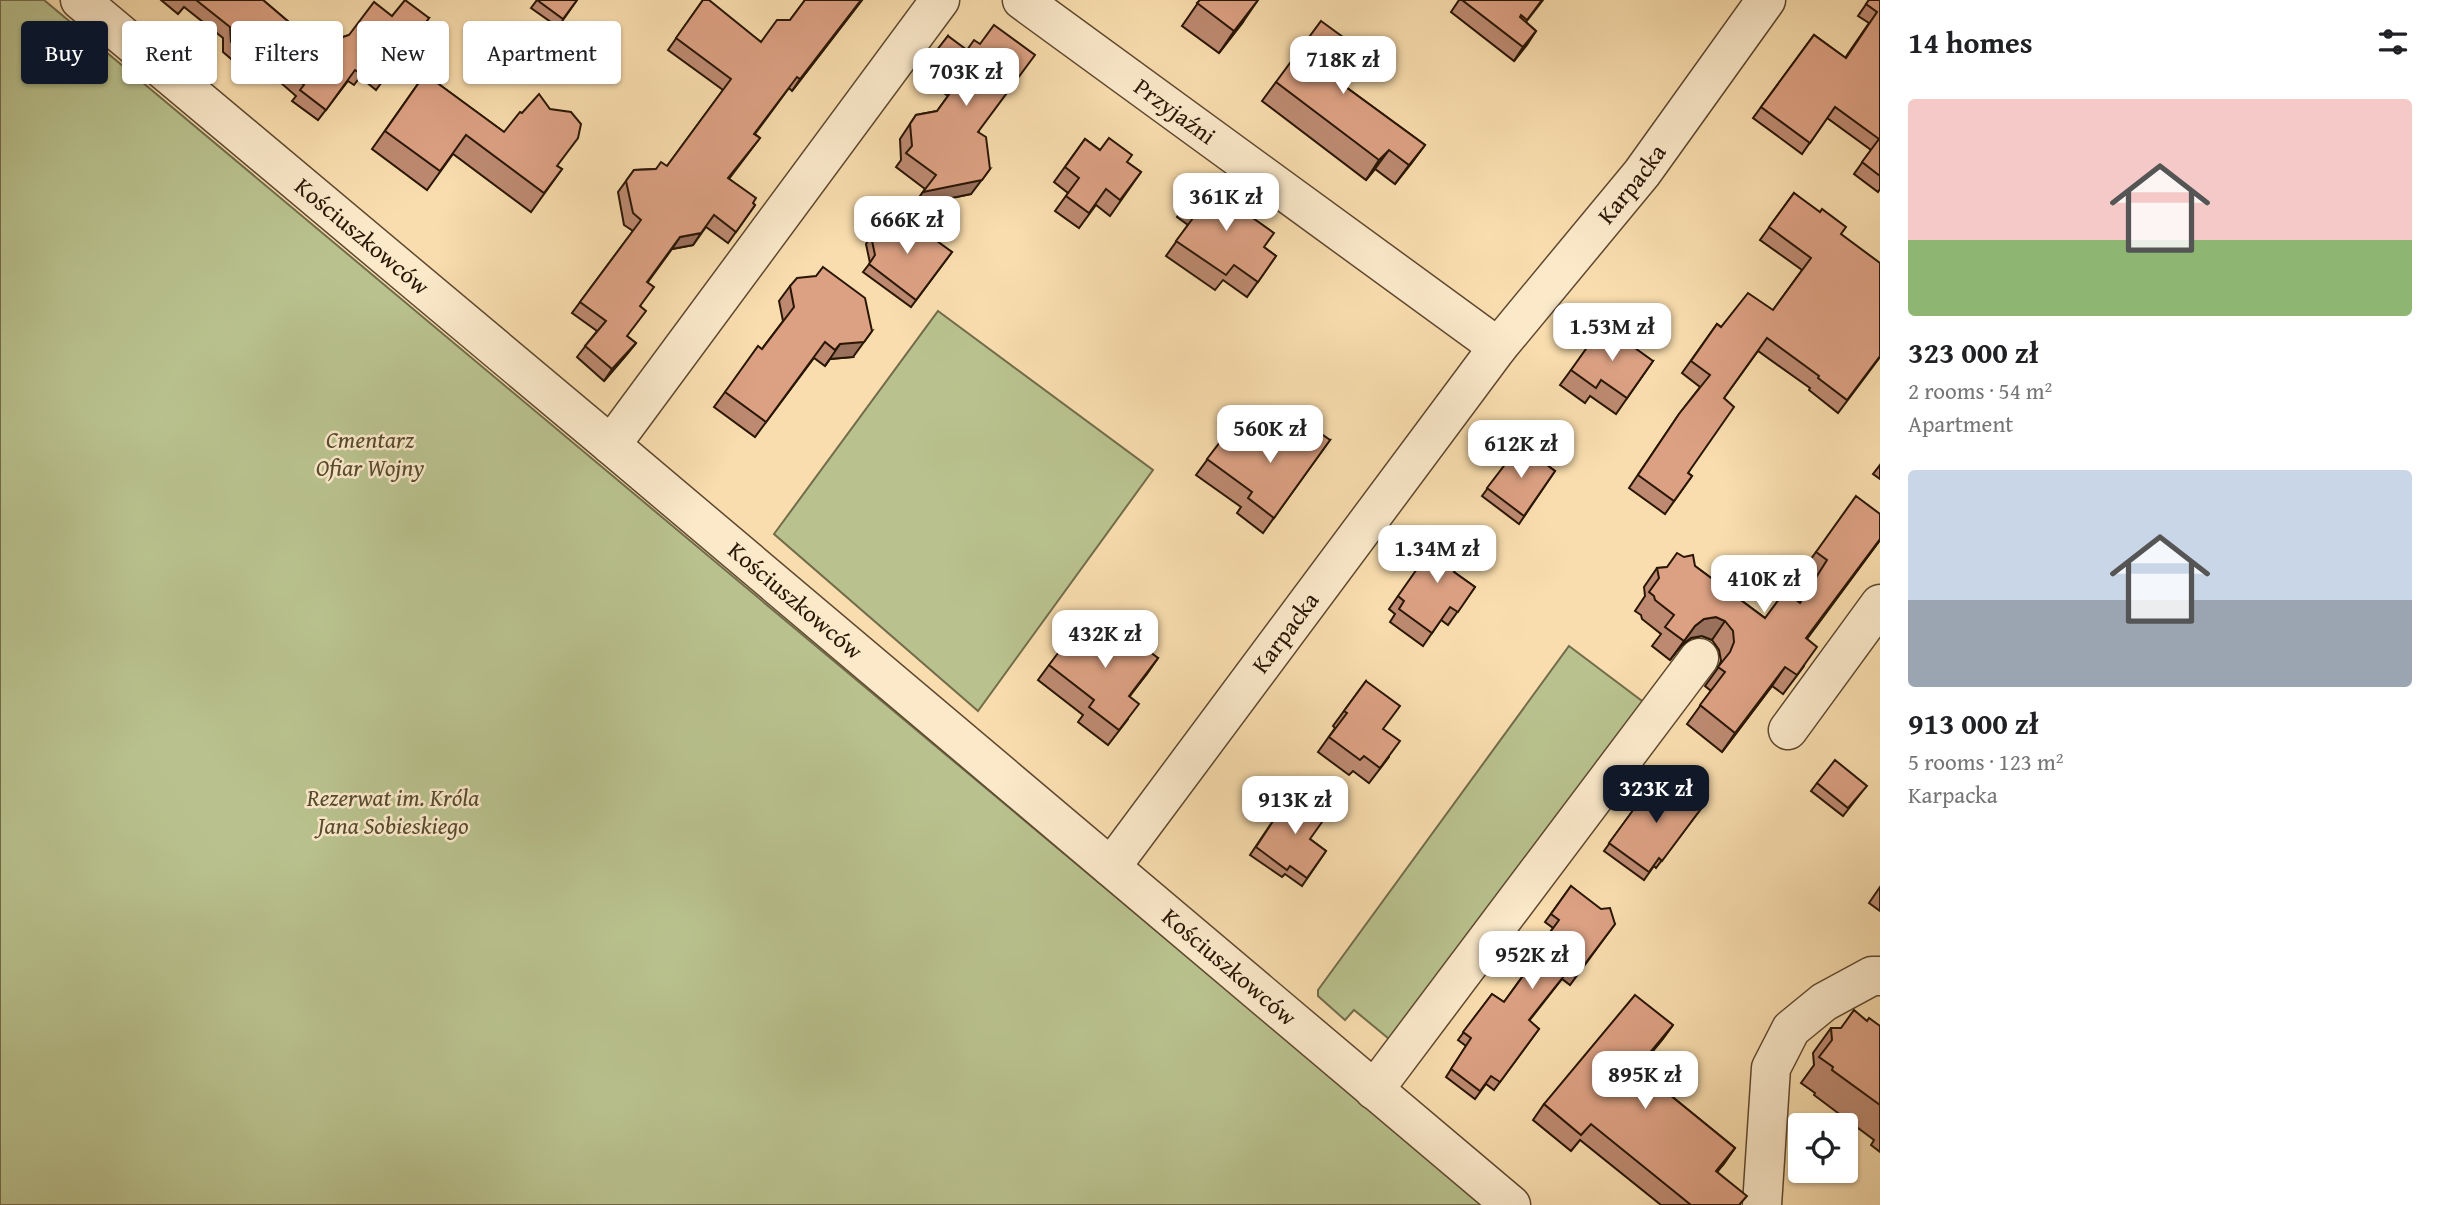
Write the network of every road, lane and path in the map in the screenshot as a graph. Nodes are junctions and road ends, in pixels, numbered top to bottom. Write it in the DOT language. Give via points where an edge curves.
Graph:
graph roads {
  1 [pos="80,0"];
  2 [pos="940,0"];
  3 [pos="1022,0"];
  4 [pos="1766,0"];
  5 [pos="1499,347"];
  6 [pos="611,444"];
  7 [pos="1880,604"];
  8 [pos="1699,658"];
  9 [pos="1788,730"];
  10 [pos="1111,867"];
  11 [pos="1880,976"];
  12 [pos="1374,1090"];
  13 [pos="1511,1205"];
  14 [pos="1762,1205"];
  1 -- 6 [label="street, Kościuszkowców"];
  2 -- 6 [label="street"];
  3 -- 5 [label="street, Przyjaźni"];
  4 -- 5 [label="street, Karpacka" via="1642,173"];
  5 -- 10 [label="street, Karpacka"];
  6 -- 10 [label="street, Kościuszkowców"];
  7 -- 9 [label="street"];
  8 -- 12 [label="street"];
  10 -- 12 [label="street, Kościuszkowców"];
  11 -- 14 [label="street" via="1871,976 1824,1002 1791,1029 1771,1068"];
  12 -- 13 [label="street, Kościuszkowców"];
}
